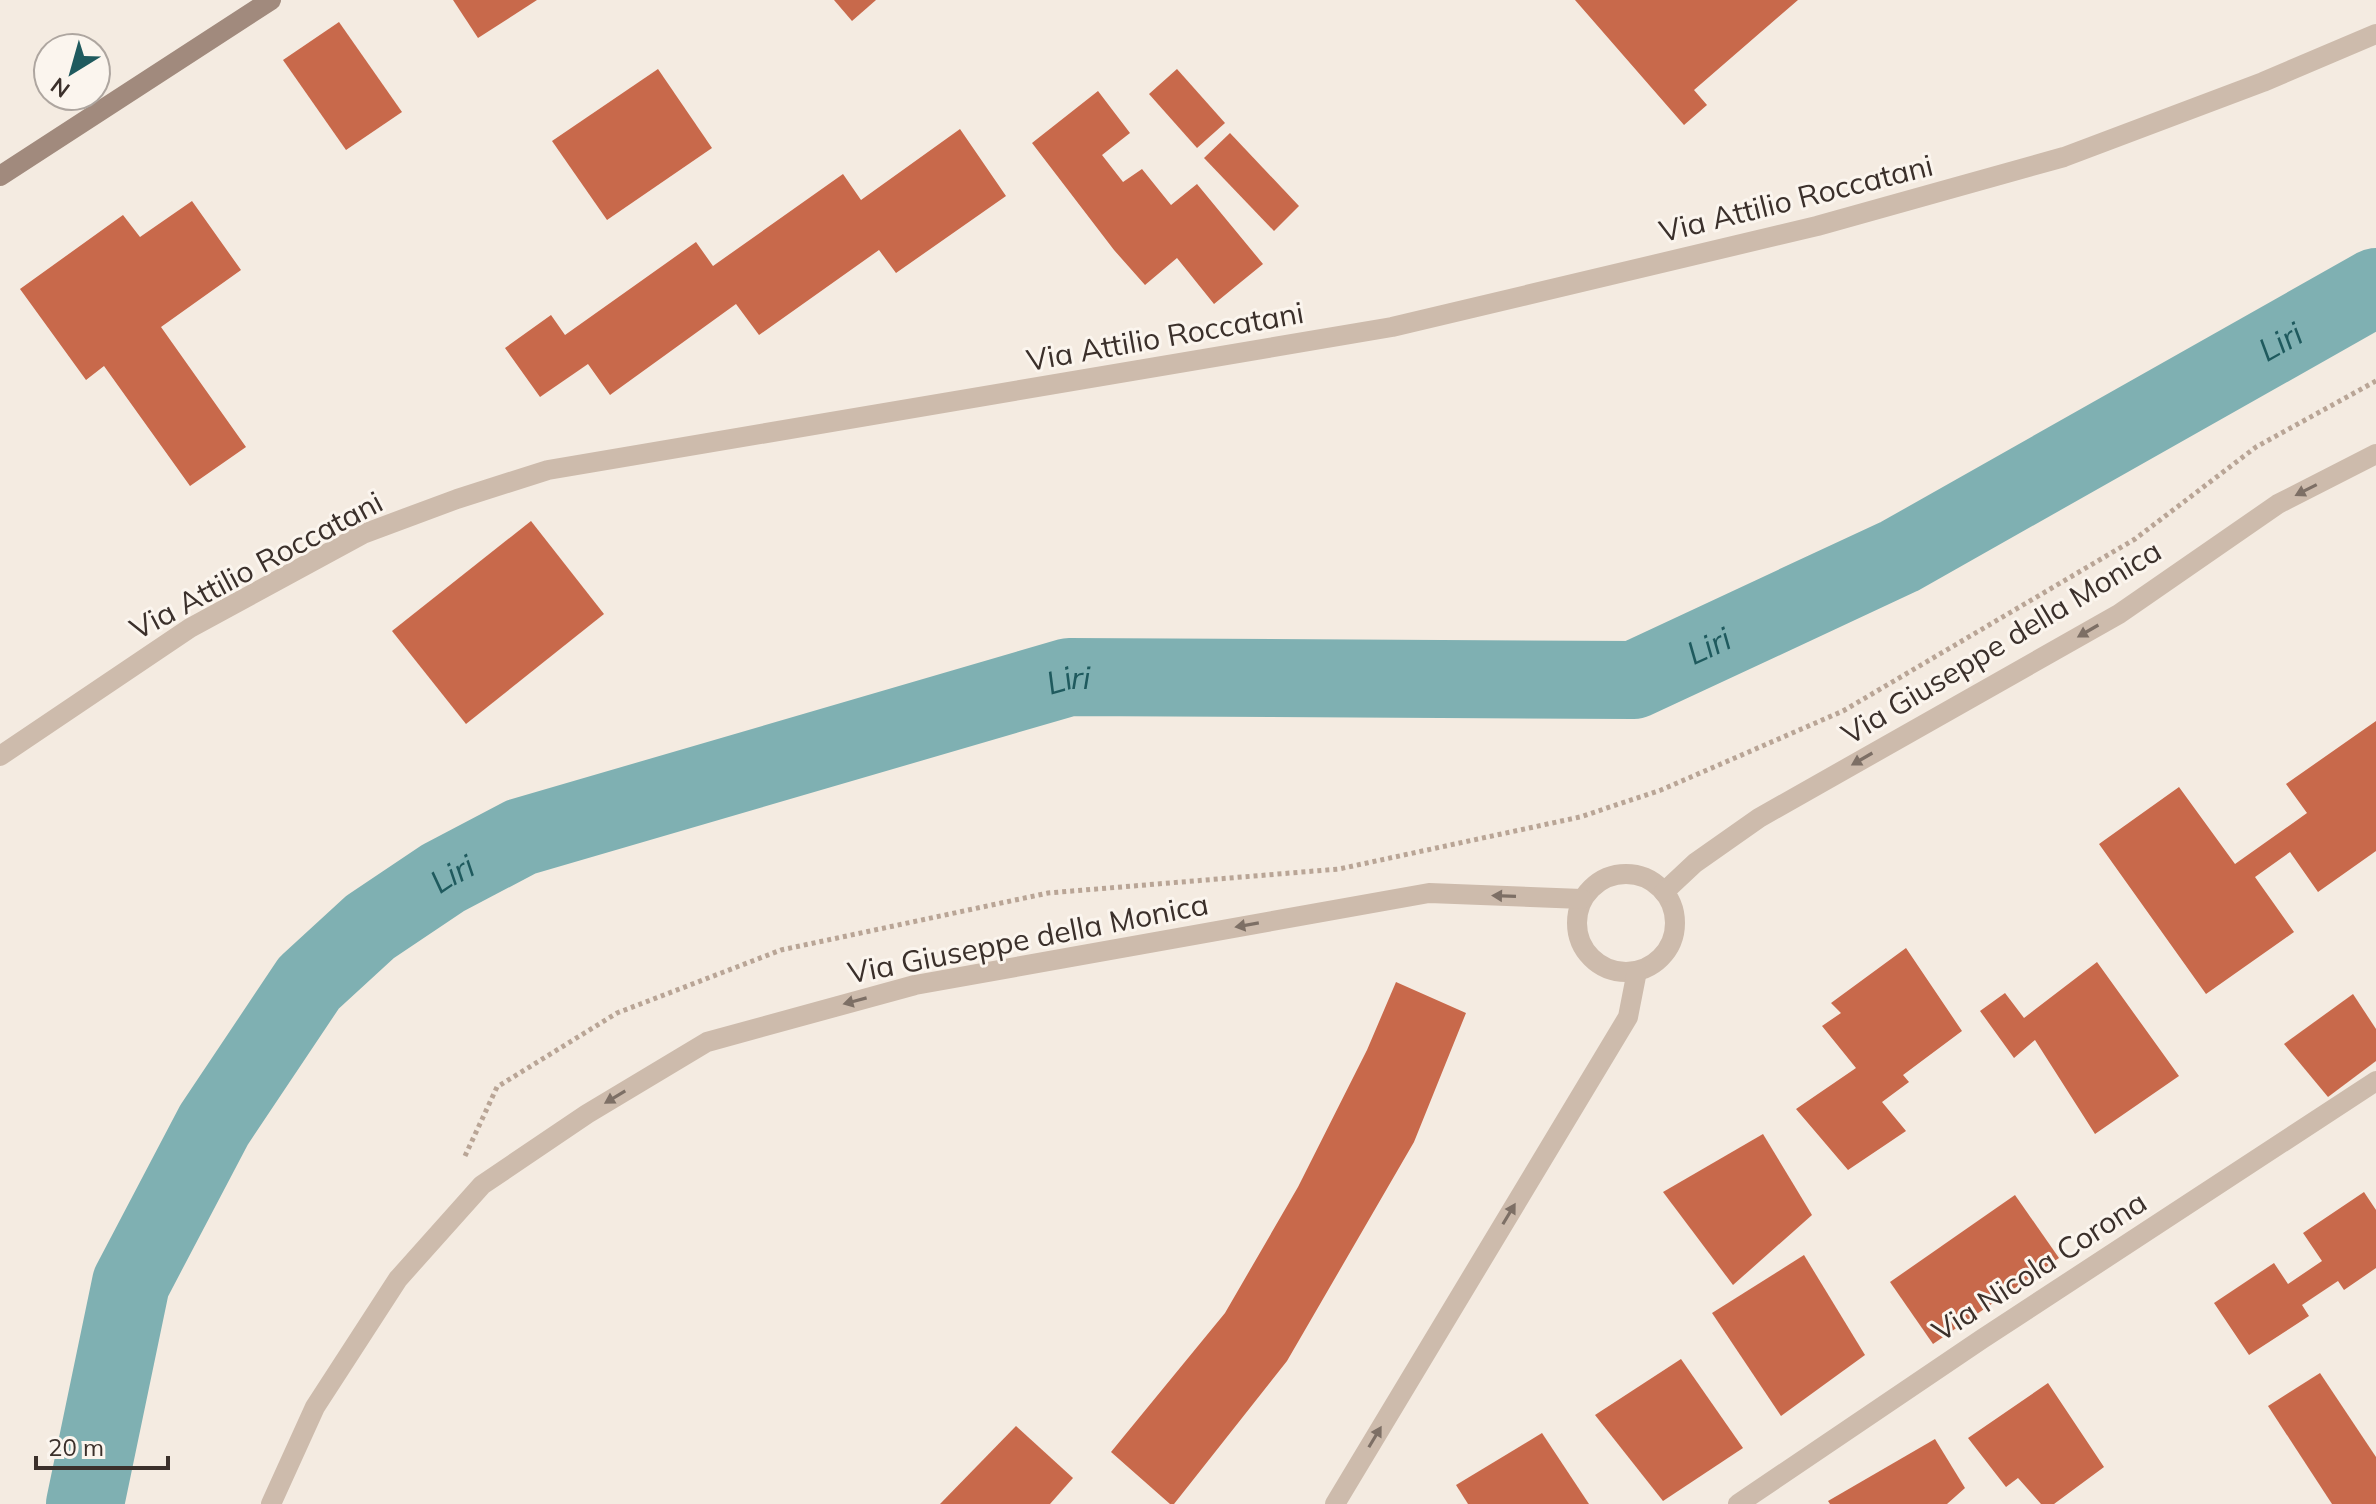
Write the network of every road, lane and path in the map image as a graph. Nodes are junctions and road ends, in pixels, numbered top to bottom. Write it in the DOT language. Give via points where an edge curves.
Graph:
graph roads {
  1 [pos="271,0"];
  2 [pos="2376,34"];
  3 [pos="0,176"];
  4 [pos="2376,381"];
  5 [pos="2376,454"];
  6 [pos="0,756"];
  7 [pos="1664,892"];
  8 [pos="1582,899"];
  9 [pos="1637,971"];
  10 [pos="2376,1081"];
  11 [pos="458,1166"];
  12 [pos="271,1504"];
  13 [pos="1335,1504"];
  14 [pos="1738,1504"];
  1 -- 3 [label="main road"];
  2 -- 6 [label="street, Via Attilio Roccatani" via="2064,157 1817,226 1590,281 1392,327 548,470 363,534 190,628"];
  4 -- 11 [label="path" via="2256,447 2135,539 1843,711 1661,790 1580,817 1339,869 1048,893 781,950 617,1013 497,1087"];
  5 -- 7 [label="street, Via Giuseppe della Monica, one-way" via="2278,504 2119,614 1759,818"];
  7 -- 8 [label="street" via="1652,881 1621,874 1592,886"];
  7 -- 9 [label="street" via="1675,922 1672,938 1665,954"];
  8 -- 9 [label="street" via="1577,914 1581,946 1604,968"];
  8 -- 12 [label="street, Via Giuseppe della Monica, one-way" via="1429,893 915,985 707,1042 482,1185 398,1279 315,1407"];
  13 -- 9 [label="street, one-way" via="1628,1017"];
  10 -- 14 [label="street, Via Nicola Corona"];
}
